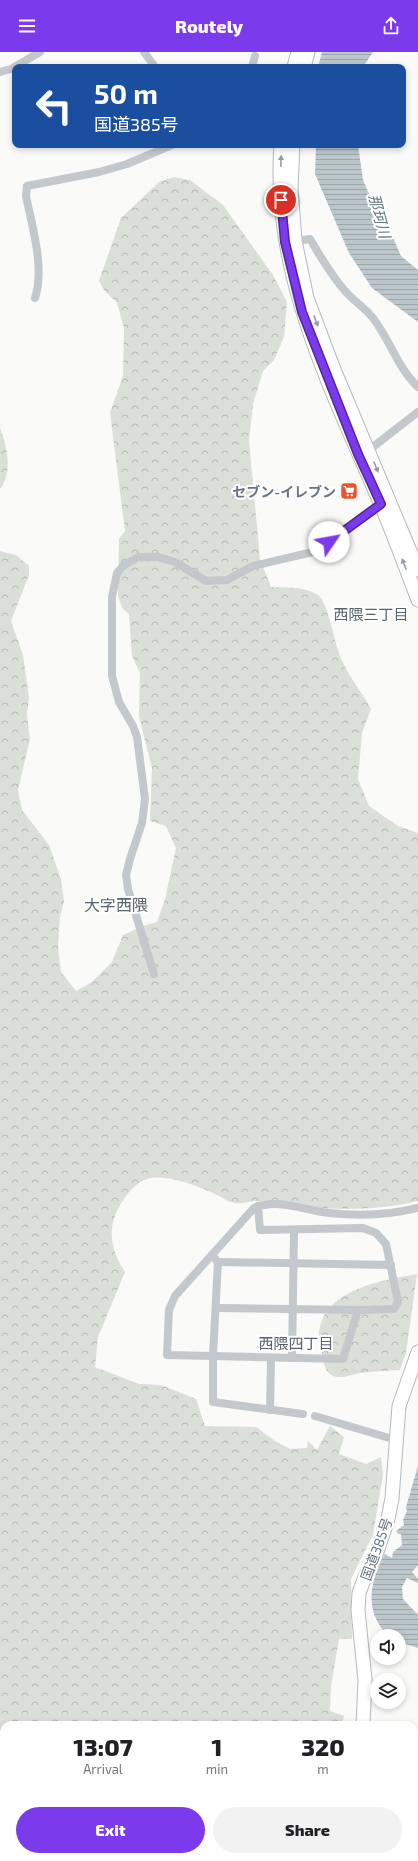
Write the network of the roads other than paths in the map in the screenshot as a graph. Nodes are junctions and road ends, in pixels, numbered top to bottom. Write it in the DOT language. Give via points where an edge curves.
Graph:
graph roads {
  1 [pos="40,52"];
  2 [pos="144,52"];
  3 [pos="298,52"];
  4 [pos="308,52"];
  5 [pos="255,56"];
  6 [pos="20,64"];
  7 [pos="153,64"];
  8 [pos="253,64"];
  9 [pos="295,64"];
  10 [pos="305,64"];
  11 [pos="12,68"];
  12 [pos="0,72"];
  13 [pos="165,148"];
  14 [pos="281,148"];
  15 [pos="293,148"];
  16 [pos="294,241"];
  17 [pos="35,298"];
  18 [pos="418,387"];
  19 [pos="418,412"];
  20 [pos="369,450"];
  21 [pos="385,502"];
  22 [pos="418,570"];
  23 [pos="418,600"];
  24 [pos="154,974"];
  25 [pos="258,1206"];
  26 [pos="418,1208"];
  27 [pos="294,1231"];
  28 [pos="212,1254"];
  29 [pos="218,1262"];
  30 [pos="294,1264"];
  31 [pos="391,1265"];
  32 [pos="216,1308"];
  33 [pos="293,1310"];
  34 [pos="358,1310"];
  35 [pos="418,1352"];
  36 [pos="213,1355"];
  37 [pos="270,1358"];
  38 [pos="292,1358"];
  39 [pos="270,1410"];
  40 [pos="303,1414"];
  41 [pos="315,1416"];
  42 [pos="396,1440"];
  43 [pos="363,1721"];
  1 -- 6 [label="street"];
  2 -- 7 [label="street"];
  3 -- 9 [label="highway"];
  4 -- 10 [label="highway"];
  5 -- 8 [label="street"];
  11 -- 12 [label="street"];
  13 -- 17 [label="street" via="127,164 99,172 27,186 26,196 39,268"];
  21 -- 14 [label="highway, one-way" via="358,454 302,312 285,242 280,188"];
  15 -- 16 [label="highway"];
  16 -- 18 [label="street" via="310,239 338,283 373,318 404,372"];
  16 -- 20 [label="highway, one-way" via="307,298"];
  19 -- 20 [label="street"];
  20 -- 21 [label="highway, one-way"];
  21 -- 22 [label="highway"];
  23 -- 21 [label="highway, one-way"];
  21 -- 24 [label="street" via="313,552 252,566 227,580 206,581 175,562 158,557 138,556 117,573 112,597 112,676 119,702 137,736 146,799 142,823 126,875"];
  25 -- 26 [label="street" via="276,1203 330,1213 371,1214"];
  25 -- 27 [label="street" via="260,1230"];
  25 -- 28 [label="street"];
  27 -- 30 [label="street"];
  27 -- 31 [label="street" via="364,1228 370,1230 386,1244"];
  28 -- 29 [label="street"];
  28 -- 36 [label="street" via="171,1303 167,1354"];
  29 -- 30 [label="street"];
  29 -- 32 [label="street"];
  30 -- 31 [label="street"];
  30 -- 33 [label="street"];
  31 -- 34 [label="street" via="398,1302 394,1309"];
  32 -- 33 [label="street"];
  32 -- 36 [label="street"];
  33 -- 34 [label="street"];
  33 -- 38 [label="street"];
  34 -- 38 [label="street" via="343,1359"];
  35 -- 42 [label="highway, 国道385号" via="399,1406"];
  36 -- 37 [label="street"];
  36 -- 39 [label="street" via="213,1402"];
  37 -- 38 [label="street"];
  37 -- 39 [label="street"];
  39 -- 40 [label="street"];
  41 -- 42 [label="street"];
  42 -- 43 [label="highway, 国道385号" via="388,1519 359,1593 358,1610 365,1680"];
}
